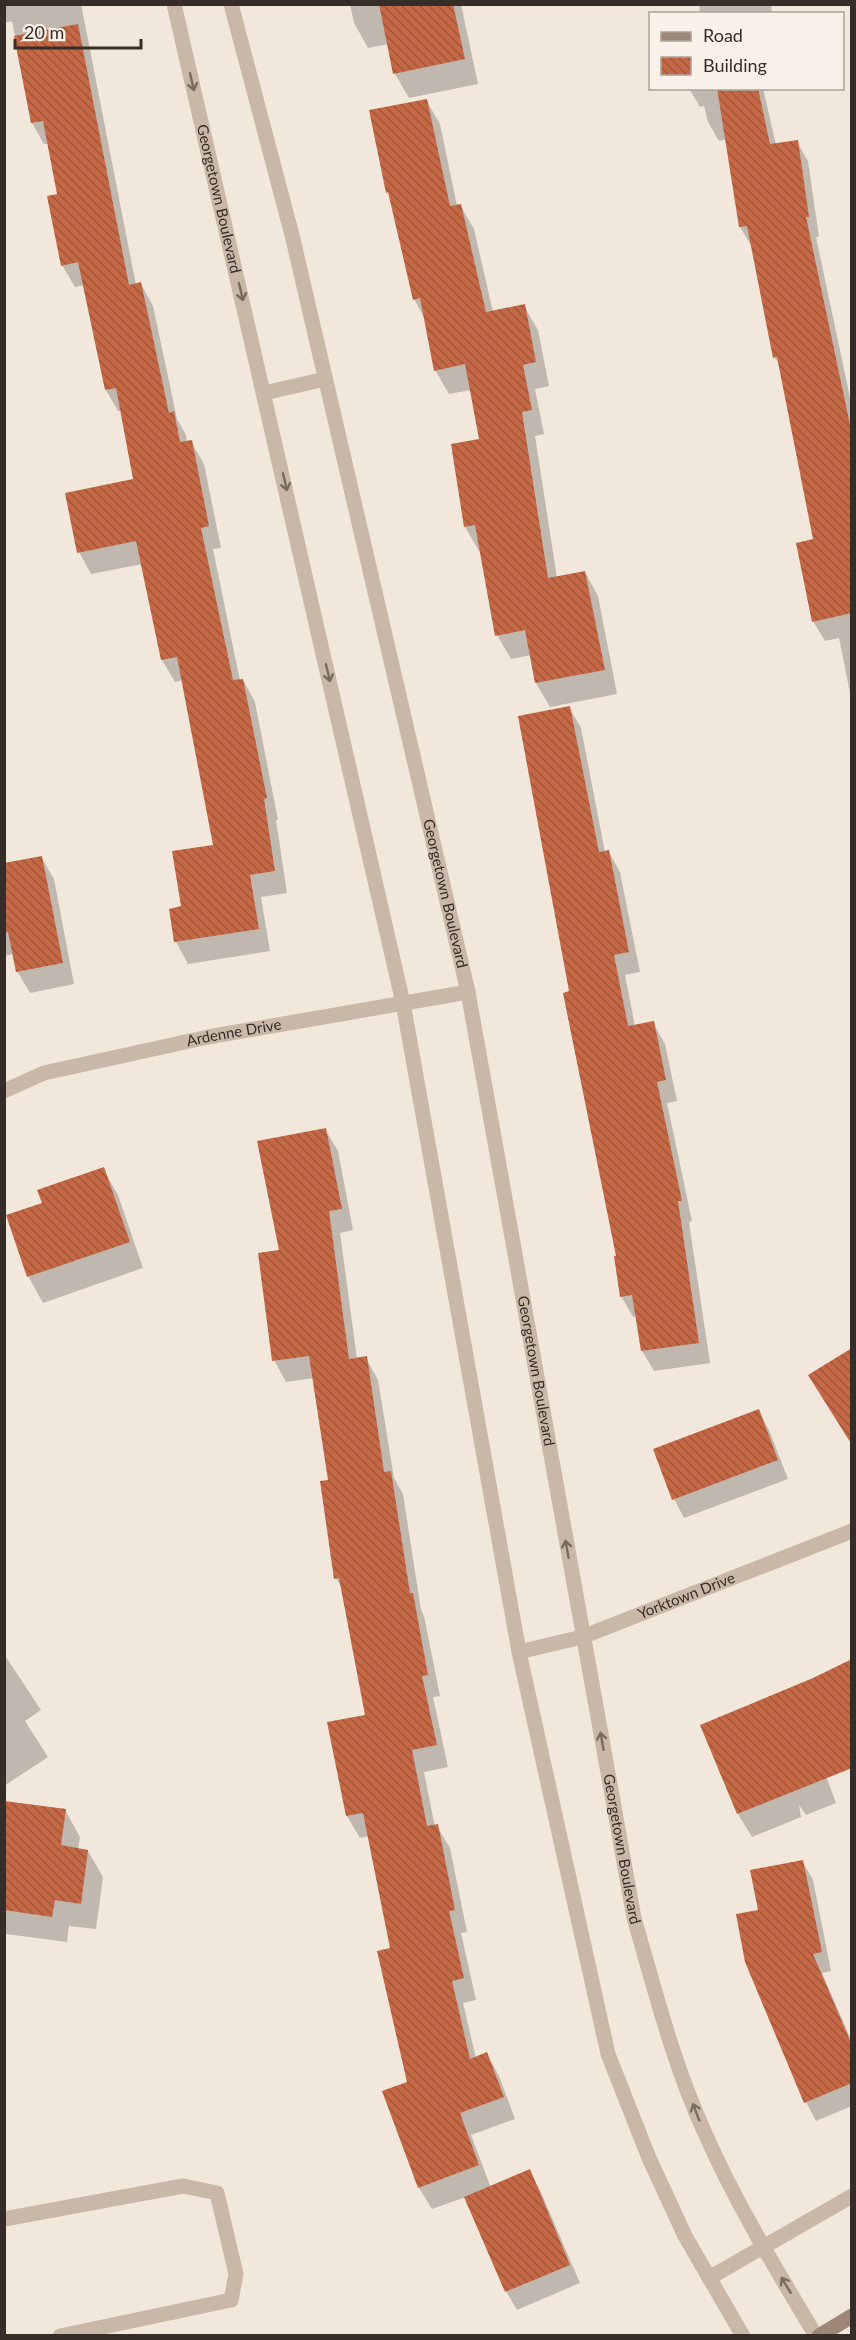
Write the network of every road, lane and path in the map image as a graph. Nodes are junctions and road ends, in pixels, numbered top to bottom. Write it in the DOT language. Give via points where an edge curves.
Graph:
graph roads {
  1 [pos="174,4"];
  2 [pos="231,4"];
  3 [pos="325,379"];
  4 [pos="264,393"];
  5 [pos="468,992"];
  6 [pos="403,1003"];
  7 [pos="4,1091"];
  8 [pos="852,1531"];
  9 [pos="582,1637"];
  10 [pos="519,1652"];
  11 [pos="852,2196"];
  12 [pos="4,2219"];
  13 [pos="763,2246"];
  14 [pos="709,2278"];
  15 [pos="852,2316"];
  16 [pos="60,2336"];
  17 [pos="743,2336"];
  18 [pos="817,2336"];
  1 -- 4 [label="street, Georgetown Boulevard, one-way"];
  2 -- 3 [label="street, Georgetown Boulevard" via="292,235"];
  3 -- 4 [label="street"];
  3 -- 5 [label="street, Georgetown Boulevard"];
  4 -- 6 [label="street, Georgetown Boulevard, one-way"];
  5 -- 6 [label="street, Ardenne Drive"];
  9 -- 5 [label="street, Georgetown Boulevard, one-way"];
  6 -- 7 [label="street, Ardenne Drive" via="198,1039 44,1073"];
  6 -- 10 [label="street, Georgetown Boulevard"];
  8 -- 9 [label="street, Yorktown Drive"];
  9 -- 10 [label="street, Yorktown Drive"];
  13 -- 9 [label="street, Georgetown Boulevard, one-way" via="704,2132 673,2053 634,1918"];
  10 -- 14 [label="street, Georgetown Boulevard" via="608,2054 649,2158"];
  11 -- 13 [label="street"];
  12 -- 16 [label="street" via="183,2186 217,2193 236,2274 231,2300"];
  13 -- 14 [label="street"];
  18 -- 13 [label="street, Georgetown Boulevard, one-way"];
  14 -- 17 [label="street, Georgetown Boulevard"];
  15 -- 18 [label="main road"];
}
